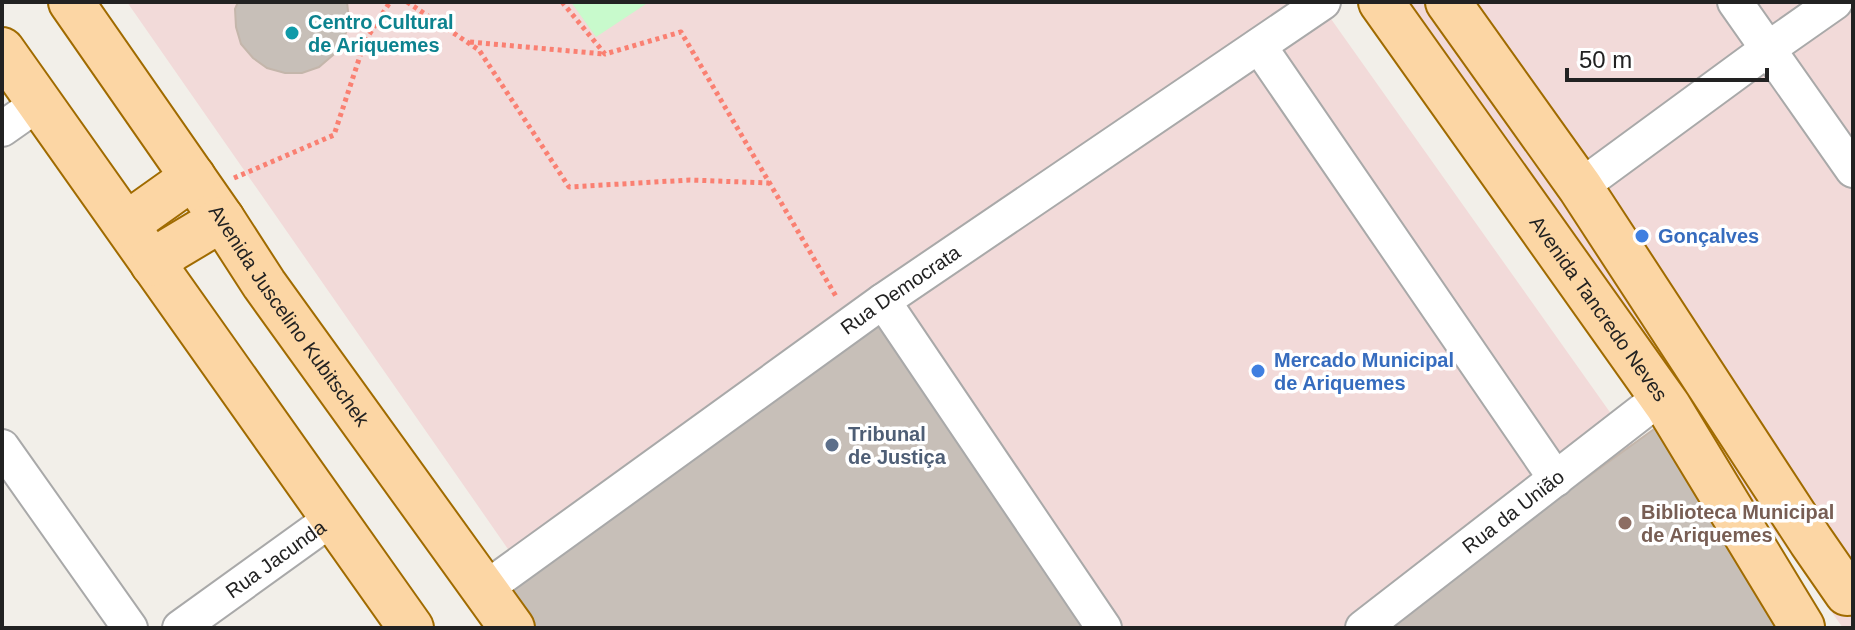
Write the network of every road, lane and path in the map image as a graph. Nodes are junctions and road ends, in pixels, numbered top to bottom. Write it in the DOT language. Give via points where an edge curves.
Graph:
graph roads {
  1 [pos="71,2"];
  2 [pos="390,2"];
  3 [pos="407,2"];
  4 [pos="562,2"];
  5 [pos="1323,2"];
  6 [pos="1381,2"];
  7 [pos="1448,2"];
  8 [pos="1735,2"];
  9 [pos="1835,2"];
  10 [pos="467,42"];
  11 [pos="1259,46"];
  12 [pos="1768,49"];
  13 [pos="2,50"];
  14 [pos="605,54"];
  15 [pos="39,103"];
  16 [pos="2,129"];
  17 [pos="1853,170"];
  18 [pos="770,183"];
  19 [pos="1580,187"];
  20 [pos="206,196"];
  21 [pos="127,224"];
  22 [pos="153,264"];
  23 [pos="883,301"];
  24 [pos="852,323"];
  25 [pos="1662,396"];
  26 [pos="2,447"];
  27 [pos="1556,479"];
  28 [pos="334,517"];
  29 [pos="485,589"];
  30 [pos="1851,592"];
  31 [pos="1802,627"];
  32 [pos="130,628"];
  33 [pos="180,628"];
  34 [pos="411,628"];
  35 [pos="512,628"];
  36 [pos="1104,628"];
  37 [pos="1363,628"];
  1 -- 20 [label="main road, Avenida Juscelino Kubitschek"];
  2 -- 20 [label="path" via="365,41 334,135"];
  3 -- 10 [label="path"];
  4 -- 14 [label="path"];
  5 -- 11 [label="street, Rua Democrata"];
  6 -- 25 [label="main road, Avenida Tancredo Neves"];
  7 -- 19 [label="main road"];
  8 -- 12 [label="street"];
  9 -- 12 [label="street"];
  10 -- 14 [label="path"];
  10 -- 18 [label="path" via="479,50 569,187 690,180"];
  11 -- 23 [label="street, Rua Democrata"];
  11 -- 27 [label="street"];
  12 -- 17 [label="street"];
  12 -- 19 [label="street"];
  13 -- 15 [label="main road"];
  14 -- 18 [label="path" via="681,32"];
  15 -- 16 [label="street"];
  15 -- 21 [label="main road"];
  18 -- 24 [label="path"];
  19 -- 30 [label="main road" via="1802,528"];
  20 -- 21 [label="main road"];
  20 -- 22 [label="main road" via="188,239"];
  20 -- 29 [label="main road, Avenida Juscelino Kubitschek"];
  21 -- 22 [label="main road"];
  22 -- 28 [label="main road"];
  23 -- 24 [label="street, Rua Democrata"];
  23 -- 36 [label="street"];
  24 -- 29 [label="street, Rua Democrata"];
  25 -- 27 [label="street, Rua da União"];
  25 -- 31 [label="main road, Avenida Tancredo Neves"];
  26 -- 32 [label="street"];
  27 -- 37 [label="street, Rua da União"];
  28 -- 33 [label="street, Rua Jacunda"];
  28 -- 34 [label="main road"];
  29 -- 35 [label="main road, Avenida Juscelino Kubitschek"];
  30 -- 31 [label="main road" via="1819,604"];
}
